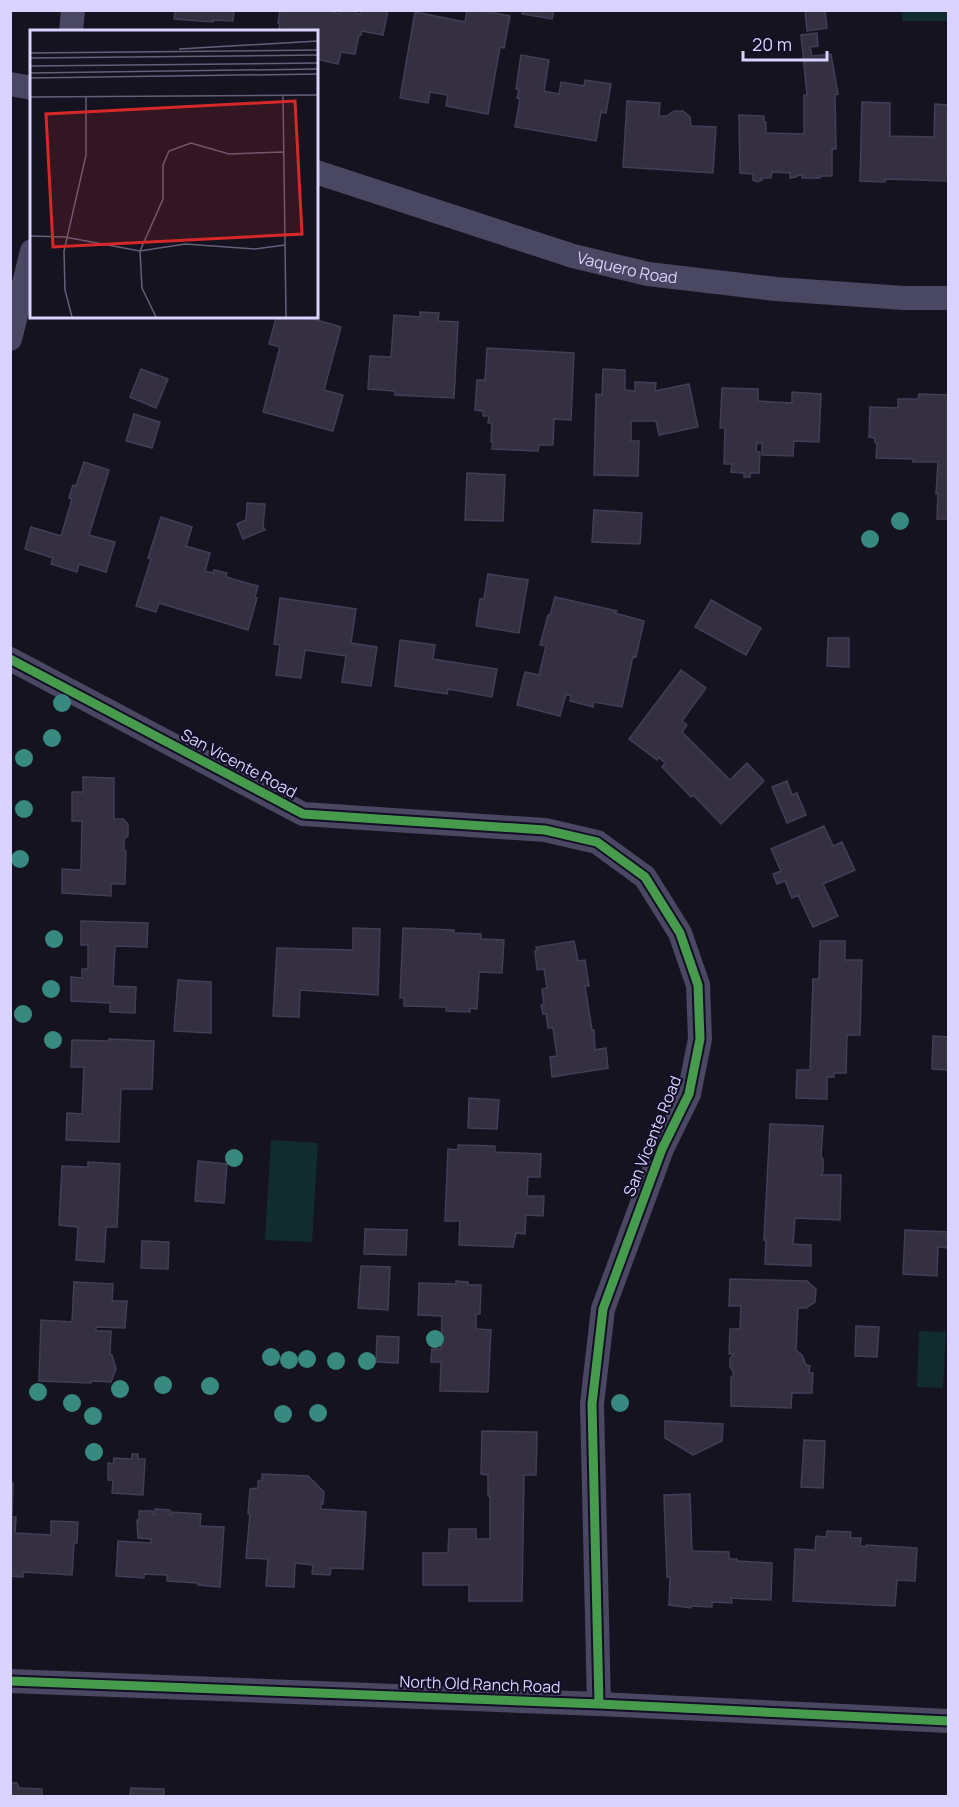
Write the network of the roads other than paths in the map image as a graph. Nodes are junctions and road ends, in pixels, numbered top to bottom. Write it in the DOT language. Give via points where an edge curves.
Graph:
graph roads {
  1 [pos="73,10"];
  2 [pos="71,30"];
  3 [pos="10,84"];
  4 [pos="30,88"];
  5 [pos="318,173"];
  6 [pos="30,259"];
  7 [pos="948,298"];
  8 [pos="10,339"];
  9 [pos="10,659"];
  10 [pos="10,1680"];
  11 [pos="599,1704"];
  12 [pos="948,1721"];
  1 -- 2 [label="street"];
  3 -- 4 [label="street"];
  5 -- 7 [label="street, Vaquero Road" via="573,256 648,274 776,289"];
  6 -- 8 [label="street"];
  9 -- 11 [label="street, San Vicente Road" via="303,814 545,830 597,842 645,877 680,933 699,985 700,1039 689,1094 662,1149 603,1309 592,1404"];
  10 -- 11 [label="street, North Old Ranch Road"];
  11 -- 12 [label="street, North Old Ranch Road"];
}
